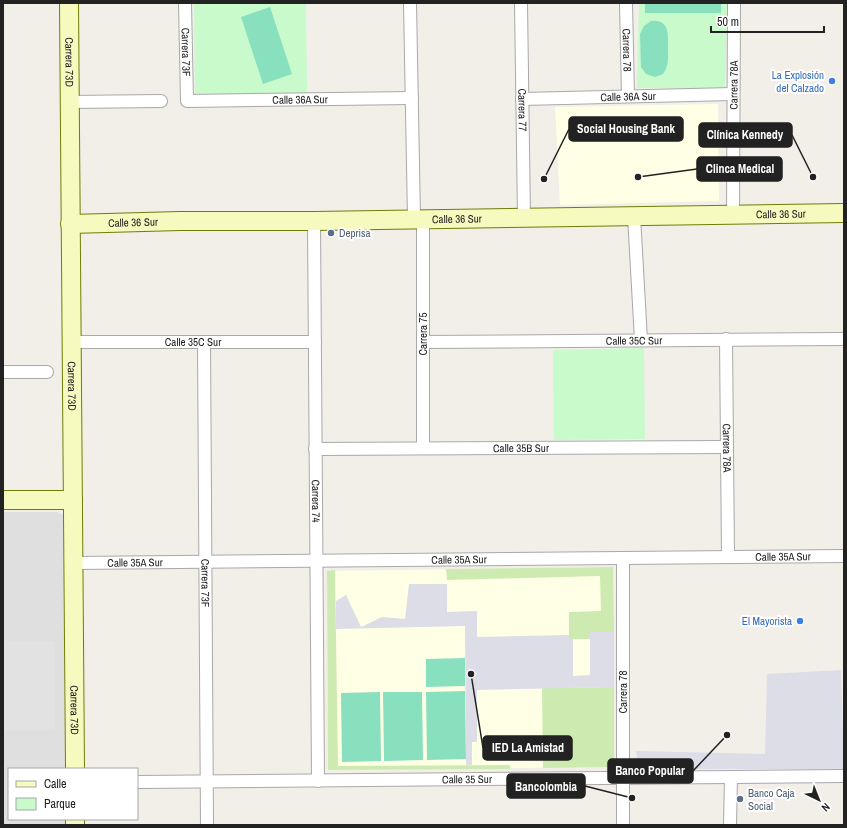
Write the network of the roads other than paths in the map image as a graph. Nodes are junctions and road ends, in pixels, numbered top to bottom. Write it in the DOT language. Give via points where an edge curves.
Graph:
graph roads {
  1 [pos="69,3"];
  2 [pos="185,3"];
  3 [pos="410,3"];
  4 [pos="521,3"];
  5 [pos="626,3"];
  6 [pos="734,3"];
  7 [pos="734,94"];
  8 [pos="628,96"];
  9 [pos="412,98"];
  10 [pos="522,99"];
  11 [pos="161,101"];
  12 [pos="187,101"];
  13 [pos="69,102"];
  14 [pos="844,213"];
  15 [pos="734,215"];
  16 [pos="634,216"];
  17 [pos="524,218"];
  18 [pos="418,219"];
  19 [pos="314,221"];
  20 [pos="70,224"];
  21 [pos="726,339"];
  22 [pos="844,339"];
  23 [pos="641,340"];
  24 [pos="72,342"];
  25 [pos="204,342"];
  26 [pos="315,342"];
  27 [pos="423,342"];
  28 [pos="3,372"];
  29 [pos="47,372"];
  30 [pos="727,447"];
  31 [pos="423,448"];
  32 [pos="316,449"];
  33 [pos="3,500"];
  34 [pos="73,500"];
  35 [pos="844,556"];
  36 [pos="728,557"];
  37 [pos="623,558"];
  38 [pos="316,561"];
  39 [pos="205,562"];
  40 [pos="74,563"];
  41 [pos="75,768"];
  42 [pos="844,776"];
  43 [pos="731,777"];
  44 [pos="624,778"];
  45 [pos="207,781"];
  46 [pos="318,781"];
  47 [pos="138,782"];
  48 [pos="207,825"];
  49 [pos="623,825"];
  50 [pos="730,825"];
  1 -- 13 [label="street, Carrera 73D"];
  2 -- 12 [label="street, Carrera 73F"];
  3 -- 9 [label="street, Carrera 75"];
  4 -- 10 [label="street, Carrera 77"];
  5 -- 8 [label="street, Carrera 78"];
  6 -- 7 [label="street, Carrera 78A"];
  7 -- 8 [label="street, Calle 36A Sur"];
  7 -- 15 [label="street, Carrera 78A"];
  8 -- 10 [label="street, Calle 36A Sur"];
  9 -- 12 [label="street, Calle 36A Sur"];
  9 -- 18 [label="street, Carrera 75"];
  10 -- 17 [label="street, Carrera 77"];
  11 -- 13 [label="street"];
  13 -- 20 [label="street, Carrera 73D"];
  14 -- 15 [label="street, Calle 36 Sur"];
  15 -- 16 [label="street, Calle 36 Sur"];
  16 -- 17 [label="street, Calle 36 Sur"];
  16 -- 23 [label="street"];
  17 -- 18 [label="street, Calle 36 Sur"];
  18 -- 19 [label="street, Calle 36 Sur"];
  18 -- 27 [label="street, Carrera 75"];
  19 -- 20 [label="street, Calle 36 Sur"];
  19 -- 26 [label="street, Carrera 74"];
  20 -- 24 [label="street, Carrera 73D"];
  21 -- 22 [label="street, Calle 35C Sur"];
  21 -- 23 [label="street, Calle 35C Sur"];
  21 -- 30 [label="street, Carrera 78A"];
  23 -- 27 [label="street, Calle 35C Sur"];
  24 -- 25 [label="street, Calle 35C Sur"];
  24 -- 34 [label="street, Carrera 73D"];
  25 -- 26 [label="street, Calle 35C Sur"];
  25 -- 39 [label="street, Carrera 73F"];
  26 -- 32 [label="street, Carrera 74"];
  27 -- 31 [label="street, Carrera 75"];
  28 -- 29 [label="street"];
  30 -- 31 [label="street, Calle 35B Sur"];
  30 -- 36 [label="street, Carrera 78A"];
  31 -- 32 [label="street, Calle 35B Sur"];
  32 -- 38 [label="street, Carrera 74"];
  33 -- 34 [label="street"];
  34 -- 40 [label="street, Carrera 73D"];
  35 -- 36 [label="street, Calle 35A Sur"];
  36 -- 37 [label="street, Calle 35A Sur"];
  37 -- 38 [label="street, Calle 35A Sur"];
  37 -- 44 [label="street, Carrera 78"];
  38 -- 39 [label="street, Calle 35A Sur"];
  38 -- 46 [label="street, Carrera 74"];
  39 -- 40 [label="street, Calle 35A Sur"];
  39 -- 45 [label="street, Carrera 73F"];
  40 -- 41 [label="street, Carrera 73D"];
  42 -- 43 [label="street, Calle 35 Sur"];
  43 -- 44 [label="street, Calle 35 Sur"];
  43 -- 50 [label="street"];
  44 -- 46 [label="street, Calle 35 Sur"];
  44 -- 49 [label="street, Carrera 78"];
  45 -- 46 [label="street, Calle 35 Sur"];
  45 -- 47 [label="street, Calle 35 Sur"];
  45 -- 48 [label="street, Carrera 73F"];
}
